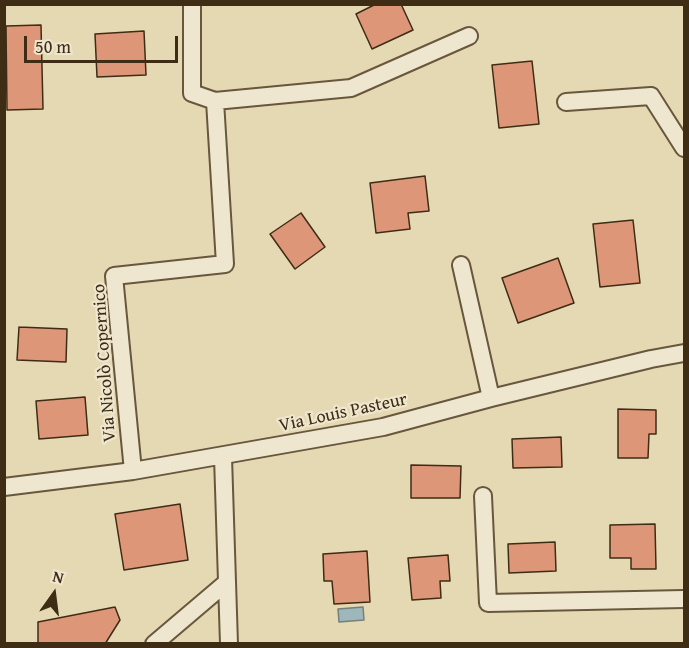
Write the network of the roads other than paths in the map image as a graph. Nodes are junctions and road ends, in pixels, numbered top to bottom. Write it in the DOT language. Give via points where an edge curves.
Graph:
graph roads {
  1 [pos="192,4"];
  2 [pos="469,36"];
  3 [pos="215,101"];
  4 [pos="566,102"];
  5 [pos="684,148"];
  6 [pos="461,265"];
  7 [pos="684,353"];
  8 [pos="491,398"];
  9 [pos="223,457"];
  10 [pos="133,471"];
  11 [pos="4,487"];
  12 [pos="483,496"];
  13 [pos="227,582"];
  14 [pos="684,599"];
  15 [pos="154,644"];
  16 [pos="229,644"];
  1 -- 3 [label="street" via="192,93"];
  2 -- 3 [label="street" via="351,88"];
  3 -- 10 [label="street, Via Nicolò Copernico" via="225,264 114,276"];
  4 -- 5 [label="street" via="651,96"];
  6 -- 8 [label="street"];
  7 -- 8 [label="street, Via Louis Pasteur"];
  8 -- 9 [label="street, Via Louis Pasteur" via="383,428"];
  9 -- 10 [label="street, Via Louis Pasteur"];
  9 -- 13 [label="street"];
  10 -- 11 [label="street, Via Louis Pasteur"];
  12 -- 14 [label="street" via="488,603"];
  13 -- 15 [label="street"];
  13 -- 16 [label="street"];
}
